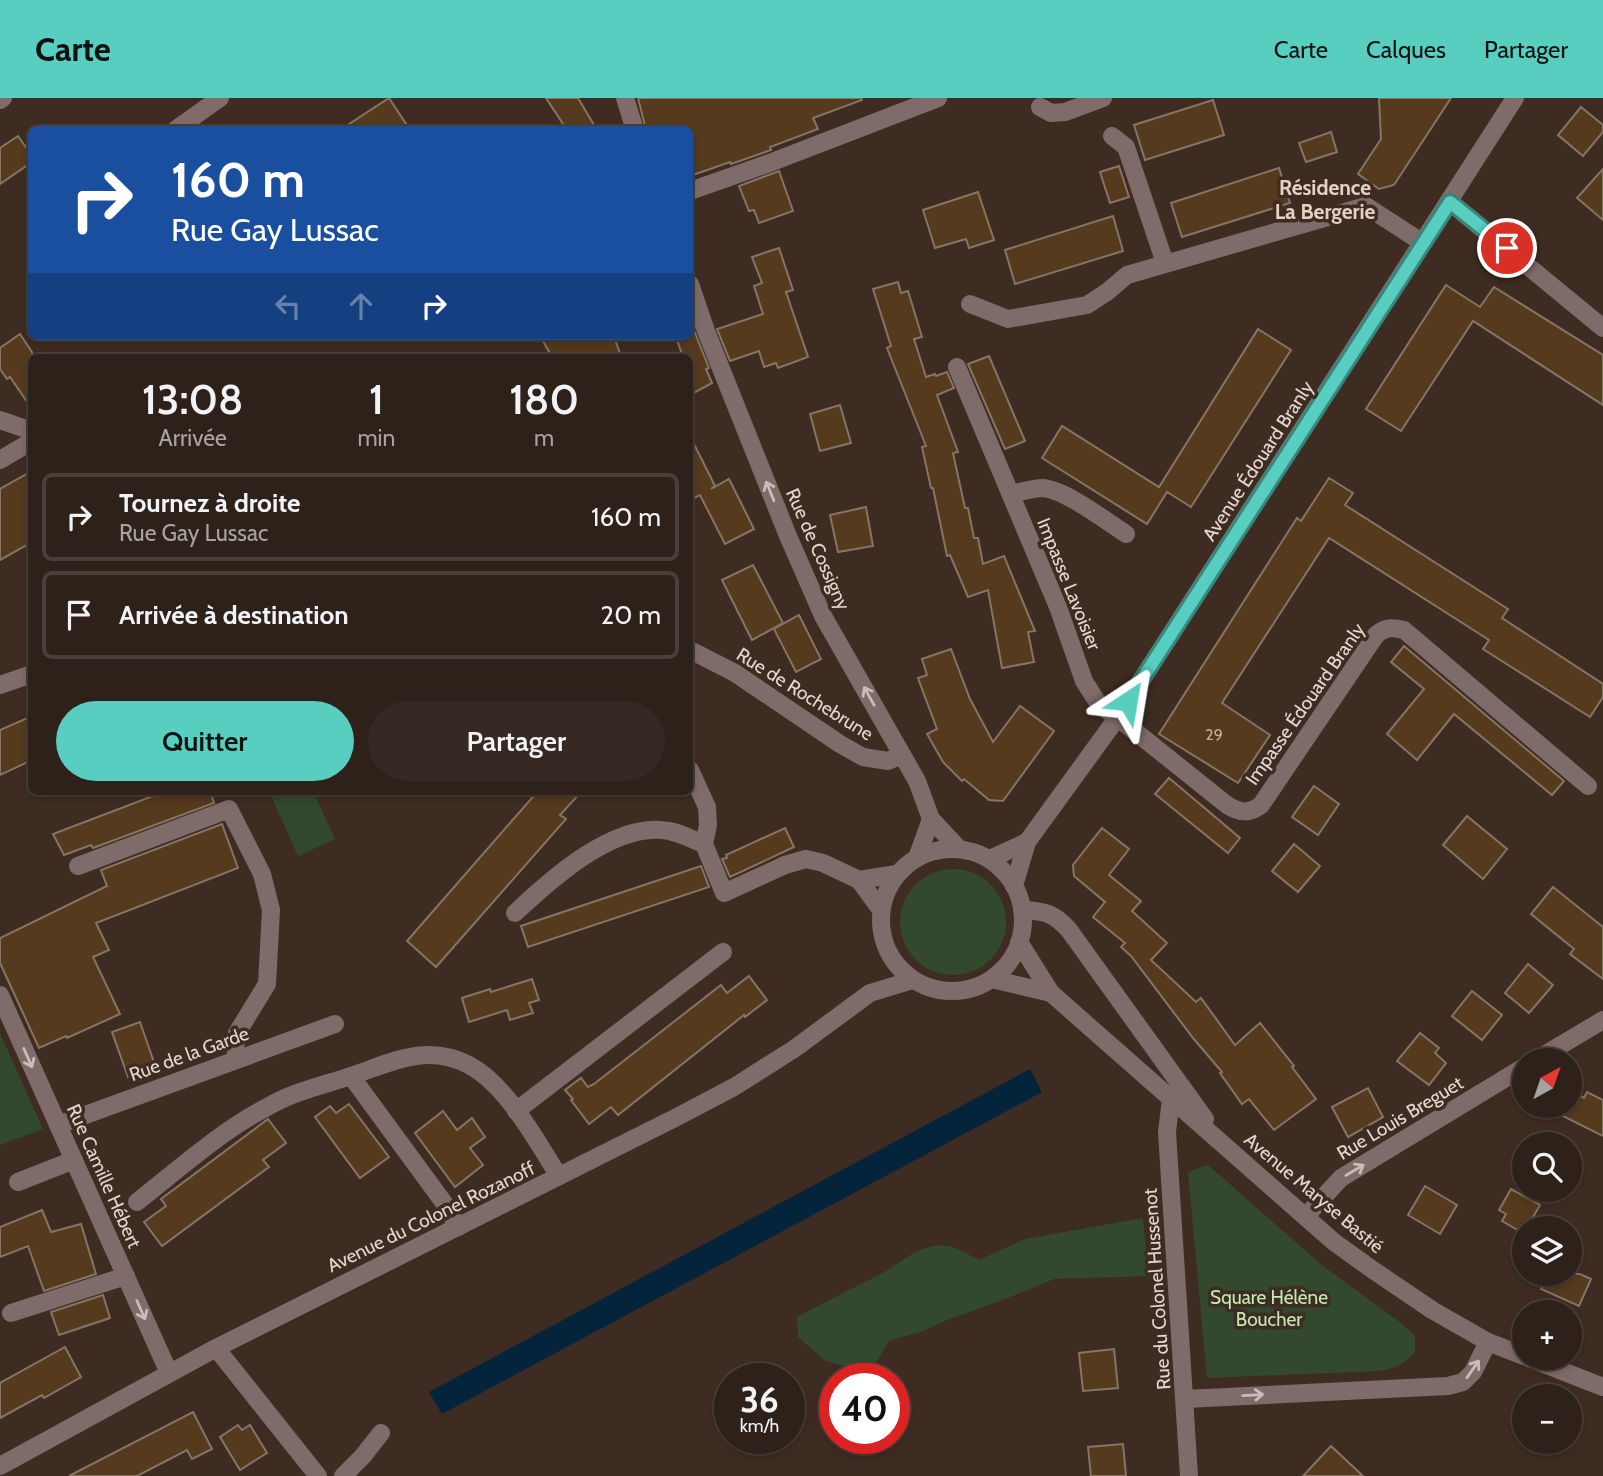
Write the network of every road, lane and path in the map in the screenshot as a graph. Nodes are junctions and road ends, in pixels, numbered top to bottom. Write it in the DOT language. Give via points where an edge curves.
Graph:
graph roads {
  1 [pos="220,98"];
  2 [pos="625,98"];
  3 [pos="938,98"];
  4 [pos="1103,98"];
  5 [pos="1515,98"];
  6 [pos="1040,107"];
  7 [pos="181,126"];
  8 [pos="634,126"];
  9 [pos="1112,136"];
  10 [pos="693,190"];
  11 [pos="1450,202"];
  12 [pos="1423,243"];
  13 [pos="1165,263"];
  14 [pos="693,293"];
  15 [pos="970,304"];
  16 [pos="1603,328"];
  17 [pos="957,367"];
  18 [pos="0,420"];
  19 [pos="28,429"];
  20 [pos="28,443"];
  21 [pos="0,460"];
  22 [pos="1011,494"];
  23 [pos="1126,534"];
  24 [pos="693,652"];
  25 [pos="28,675"];
  26 [pos="0,685"];
  27 [pos="1117,718"];
  28 [pos="902,755"];
  29 [pos="693,777"];
  30 [pos="1588,786"];
  31 [pos="931,819"];
  32 [pos="1027,842"];
  33 [pos="705,844"];
  34 [pos="959,849"];
  35 [pos="917,858"];
  36 [pos="990,859"];
  37 [pos="78,866"];
  38 [pos="897,874"];
  39 [pos="859,880"];
  40 [pos="1014,886"];
  41 [pos="881,910"];
  42 [pos="1022,910"];
  43 [pos="516,912"];
  44 [pos="1019,942"];
  45 [pos="723,952"];
  46 [pos="889,954"];
  47 [pos="992,979"];
  48 [pos="913,980"];
  49 [pos="873,991"];
  50 [pos="1051,993"];
  51 [pos="0,995"];
  52 [pos="1602,1022"];
  53 [pos="335,1024"];
  54 [pos="1557,1048"];
  55 [pos="238,1059"];
  56 [pos="1512,1075"];
  57 [pos="351,1076"];
  58 [pos="1171,1099"];
  59 [pos="516,1111"];
  60 [pos="58,1125"];
  61 [pos="1223,1143"];
  62 [pos="74,1160"];
  63 [pos="559,1176"];
  64 [pos="18,1182"];
  65 [pos="136,1202"];
  66 [pos="1306,1216"];
  67 [pos="458,1227"];
  68 [pos="126,1276"];
  69 [pos="11,1313"];
  70 [pos="1488,1342"];
  71 [pos="216,1348"];
  72 [pos="1512,1351"];
  73 [pos="1560,1370"];
  74 [pos="169,1373"];
  75 [pos="1603,1387"];
  76 [pos="1185,1399"];
  77 [pos="381,1433"];
  78 [pos="0,1466"];
  79 [pos="318,1476"];
  80 [pos="343,1476"];
  81 [pos="1189,1476"];
  1 -- 7 [label="street"];
  2 -- 8 [label="street"];
  3 -- 10 [label="street"];
  4 -- 6 [label="street" via="1051,113"];
  5 -- 11 [label="street, Avenue Édouard Branly"];
  9 -- 13 [label="street" via="1126,147"];
  11 -- 12 [label="street, Avenue Édouard Branly"];
  11 -- 16 [label="street"];
  12 -- 13 [label="street" via="1366,206"];
  12 -- 27 [label="street, Avenue Édouard Branly"];
  13 -- 15 [label="street" via="1126,275 1087,305 1008,319"];
  28 -- 14 [label="street, Rue de Cossigny, one-way" via="823,616"];
  17 -- 22 [label="street, Impasse Lavoisier"];
  18 -- 19 [label="street"];
  20 -- 21 [label="street"];
  22 -- 23 [label="street, Impasse Lavoisier" via="1044,488 1062,493"];
  22 -- 27 [label="street, Impasse Lavoisier" via="1084,681 1098,703"];
  24 -- 28 [label="street, Rue de Rochebrune" via="735,673 863,757 888,761"];
  25 -- 26 [label="street"];
  27 -- 30 [label="street, Impasse Édouard Branly" via="1227,805 1245,813 1261,804 1376,635 1393,627 1404,630"];
  27 -- 32 [label="street, Avenue Édouard Branly"];
  28 -- 31 [label="street, Rue de Cossigny"];
  29 -- 33 [label="street" via="707,807"];
  31 -- 34 [label="street, Rue de Cossigny"];
  31 -- 35 [label="street"];
  32 -- 36 [label="street, Avenue Édouard Branly"];
  32 -- 40 [label="street, Avenue Édouard Branly"];
  33 -- 39 [label="street" via="724,893 806,859"];
  33 -- 43 [label="street" via="654,829 617,838 552,879"];
  34 -- 35 [label="street" via="937,850"];
  34 -- 36 [label="street"];
  35 -- 38 [label="street"];
  36 -- 40 [label="street"];
  37 -- 55 [label="street" via="229,809 262,874 271,909 267,984 237,1033"];
  38 -- 39 [label="street"];
  38 -- 41 [label="street"];
  39 -- 41 [label="street"];
  40 -- 42 [label="street"];
  41 -- 46 [label="street" via="881,933"];
  42 -- 44 [label="street"];
  42 -- 61 [label="street, Avenue Maryse Bastié" via="1060,919"];
  44 -- 47 [label="street" via="1004,969"];
  44 -- 50 [label="street, Avenue Maryse Bastié"];
  45 -- 59 [label="street"];
  46 -- 48 [label="street"];
  46 -- 49 [label="street"];
  47 -- 48 [label="street" via="953,991"];
  47 -- 50 [label="street, Avenue Maryse Bastié"];
  48 -- 49 [label="street, Avenue du Colonel Rozanoff"];
  49 -- 63 [label="street, Avenue du Colonel Rozanoff" via="734,1087"];
  50 -- 58 [label="street, Avenue Maryse Bastié"];
  51 -- 60 [label="street, Rue Camille Hébert, one-way"];
  52 -- 54 [label="street"];
  53 -- 55 [label="street, Rue de la Garde"];
  55 -- 60 [label="street, Rue de la Garde"];
  66 -- 56 [label="street, Rue Louis Breguet, one-way" via="1341,1178"];
  57 -- 59 [label="street" via="405,1057 447,1056 490,1079"];
  57 -- 65 [label="street" via="304,1090 246,1118"];
  57 -- 67 [label="street"];
  58 -- 61 [label="street, Avenue Maryse Bastié"];
  58 -- 76 [label="street, Rue du Colonel Hussenot" via="1167,1132"];
  59 -- 63 [label="street"];
  60 -- 62 [label="street, Rue Camille Hébert"];
  61 -- 66 [label="street, Avenue Maryse Bastié"];
  62 -- 64 [label="street"];
  62 -- 68 [label="street, Rue Camille Hébert"];
  63 -- 67 [label="street, Avenue du Colonel Rozanoff"];
  66 -- 70 [label="street, Avenue Maryse Bastié" via="1373,1270"];
  67 -- 71 [label="street, Avenue du Colonel Rozanoff"];
  68 -- 69 [label="street"];
  68 -- 74 [label="street, Rue Camille Hébert, one-way"];
  70 -- 72 [label="street, Avenue Maryse Bastié"];
  76 -- 70 [label="street, one-way" via="1448,1386 1463,1382 1473,1372"];
  71 -- 74 [label="street, Avenue du Colonel Rozanoff"];
  71 -- 79 [label="street"];
  73 -- 75 [label="street"];
  74 -- 78 [label="street, Avenue du Colonel Rozanoff"];
  76 -- 81 [label="street, Rue du Colonel Hussenot"];
  77 -- 80 [label="street"];
}
